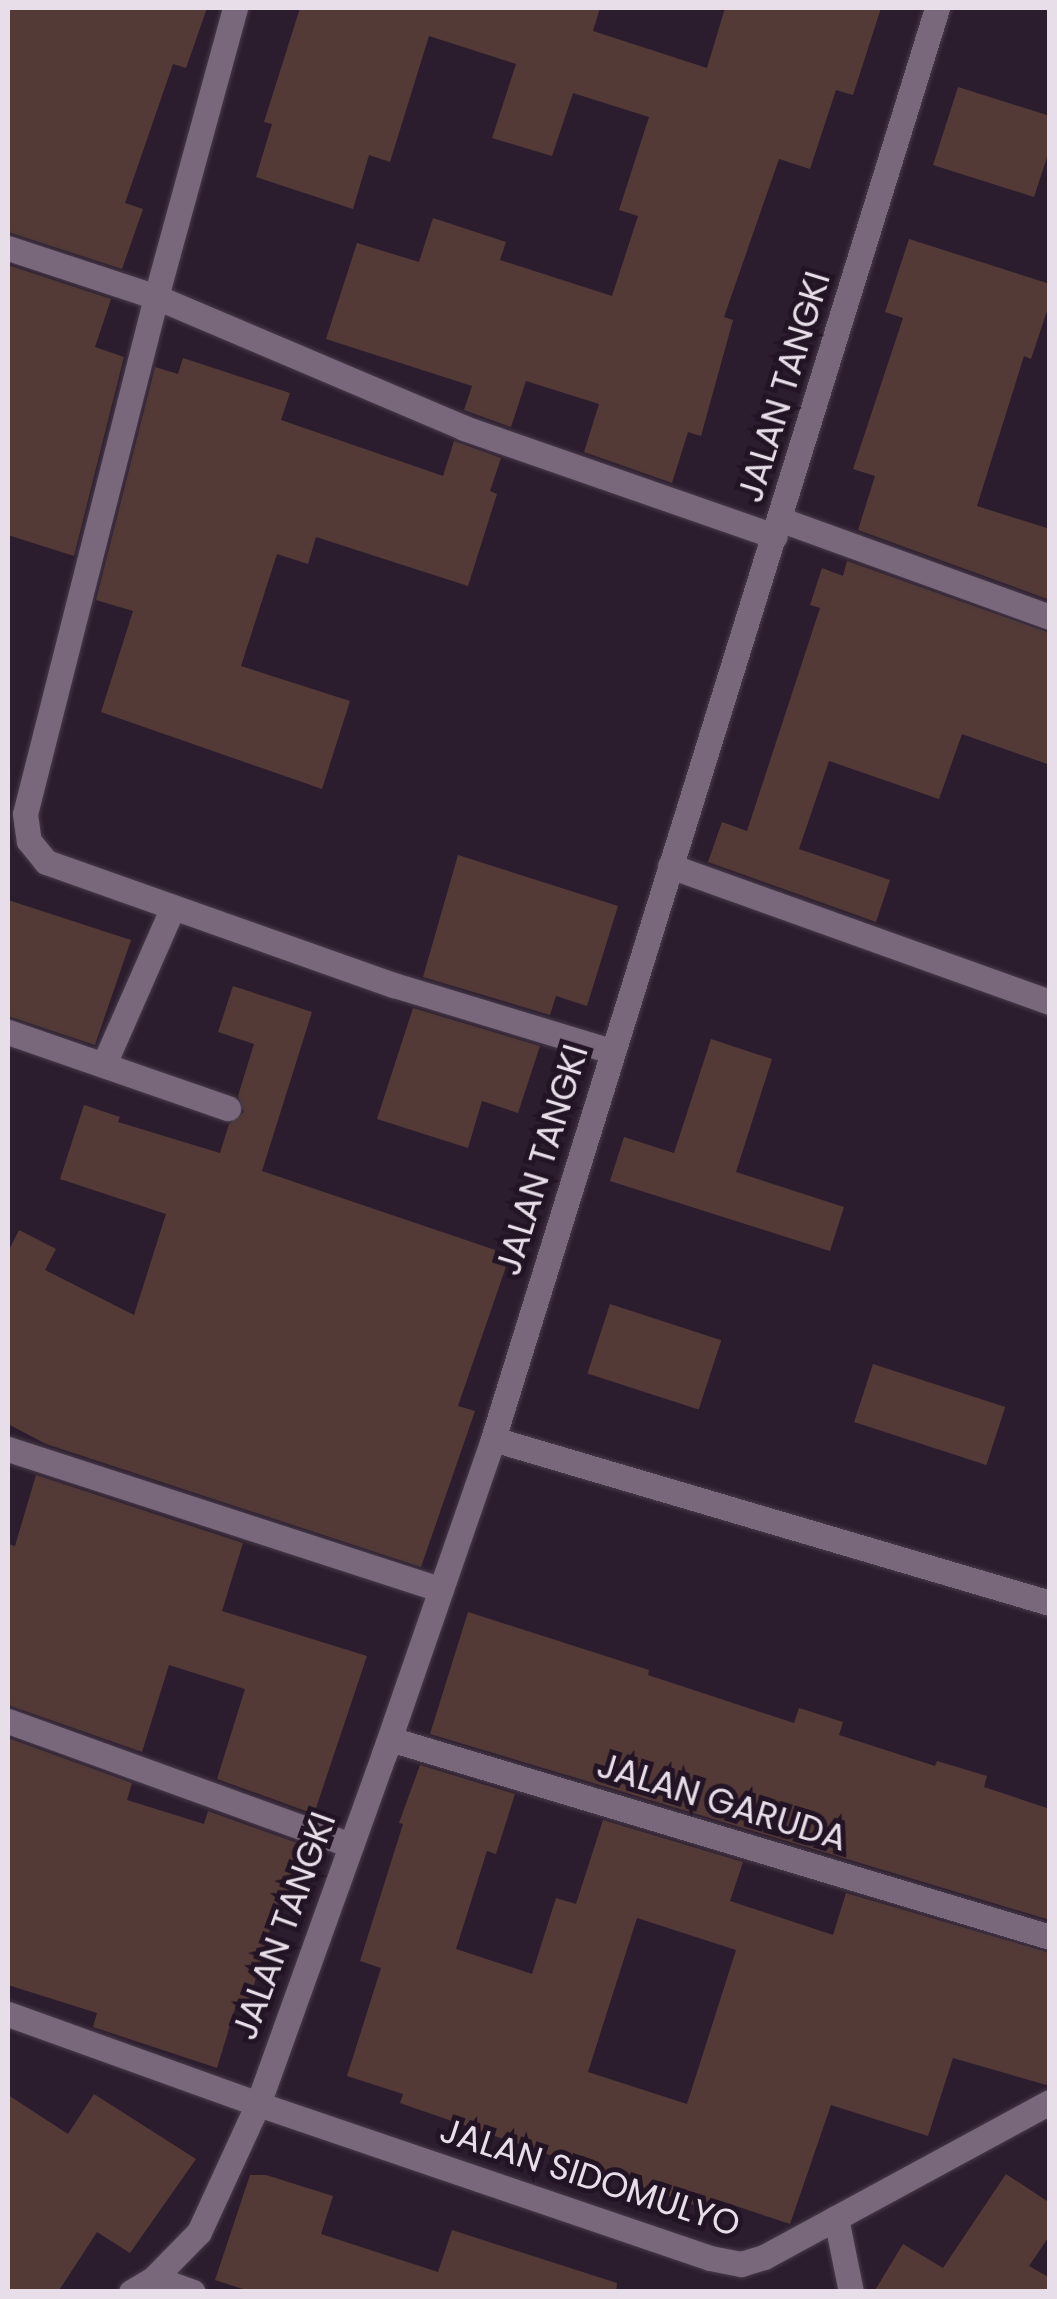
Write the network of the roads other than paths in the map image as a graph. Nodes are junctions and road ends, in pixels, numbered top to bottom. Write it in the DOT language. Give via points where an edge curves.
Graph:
graph roads {
  1 [pos="236,8"];
  2 [pos="937,8"];
  3 [pos="8,248"];
  4 [pos="156,297"];
  5 [pos="777,527"];
  6 [pos="1050,617"];
  7 [pos="670,866"];
  8 [pos="173,907"];
  9 [pos="1050,1002"];
  10 [pos="8,1032"];
  11 [pos="611,1051"];
  12 [pos="104,1064"];
  13 [pos="228,1108"];
  14 [pos="493,1439"];
  15 [pos="8,1449"];
  16 [pos="440,1590"];
  17 [pos="1050,1603"];
  18 [pos="8,1721"];
  19 [pos="384,1754"];
  20 [pos="350,1845"];
  21 [pos="1050,1937"];
  22 [pos="8,2014"];
  23 [pos="1050,2102"];
  24 [pos="258,2104"];
  25 [pos="836,2218"];
  26 [pos="143,2285"];
  27 [pos="194,2292"];
  28 [pos="850,2292"];
  1 -- 4 [label="street"];
  2 -- 5 [label="street, JALAN TANGKI"];
  3 -- 4 [label="street"];
  4 -- 5 [label="street" via="464,428"];
  4 -- 8 [label="street" via="25,814 29,841 46,862"];
  5 -- 6 [label="street"];
  5 -- 7 [label="street, JALAN TANGKI"];
  7 -- 9 [label="street"];
  7 -- 11 [label="street, JALAN TANGKI"];
  8 -- 11 [label="street" via="394,985"];
  8 -- 12 [label="street"];
  10 -- 12 [label="street"];
  11 -- 14 [label="street, JALAN TANGKI"];
  12 -- 13 [label="street"];
  14 -- 16 [label="street, JALAN TANGKI"];
  14 -- 17 [label="street"];
  15 -- 16 [label="street"];
  16 -- 19 [label="street, JALAN TANGKI"];
  18 -- 20 [label="street"];
  19 -- 20 [label="street, JALAN TANGKI"];
  19 -- 21 [label="street, JALAN GARUDA" via="390,1739"];
  20 -- 24 [label="street, JALAN TANGKI"];
  22 -- 24 [label="street, JALAN SIDOMULYO"];
  23 -- 25 [label="street, JALAN SIDOMULYO"];
  24 -- 25 [label="street, JALAN SIDOMULYO" via="710,2258 741,2264 764,2257"];
  24 -- 26 [label="street, JALAN TANGKI" via="199,2232"];
  25 -- 28 [label="street"];
  26 -- 27 [label="street"];
}
